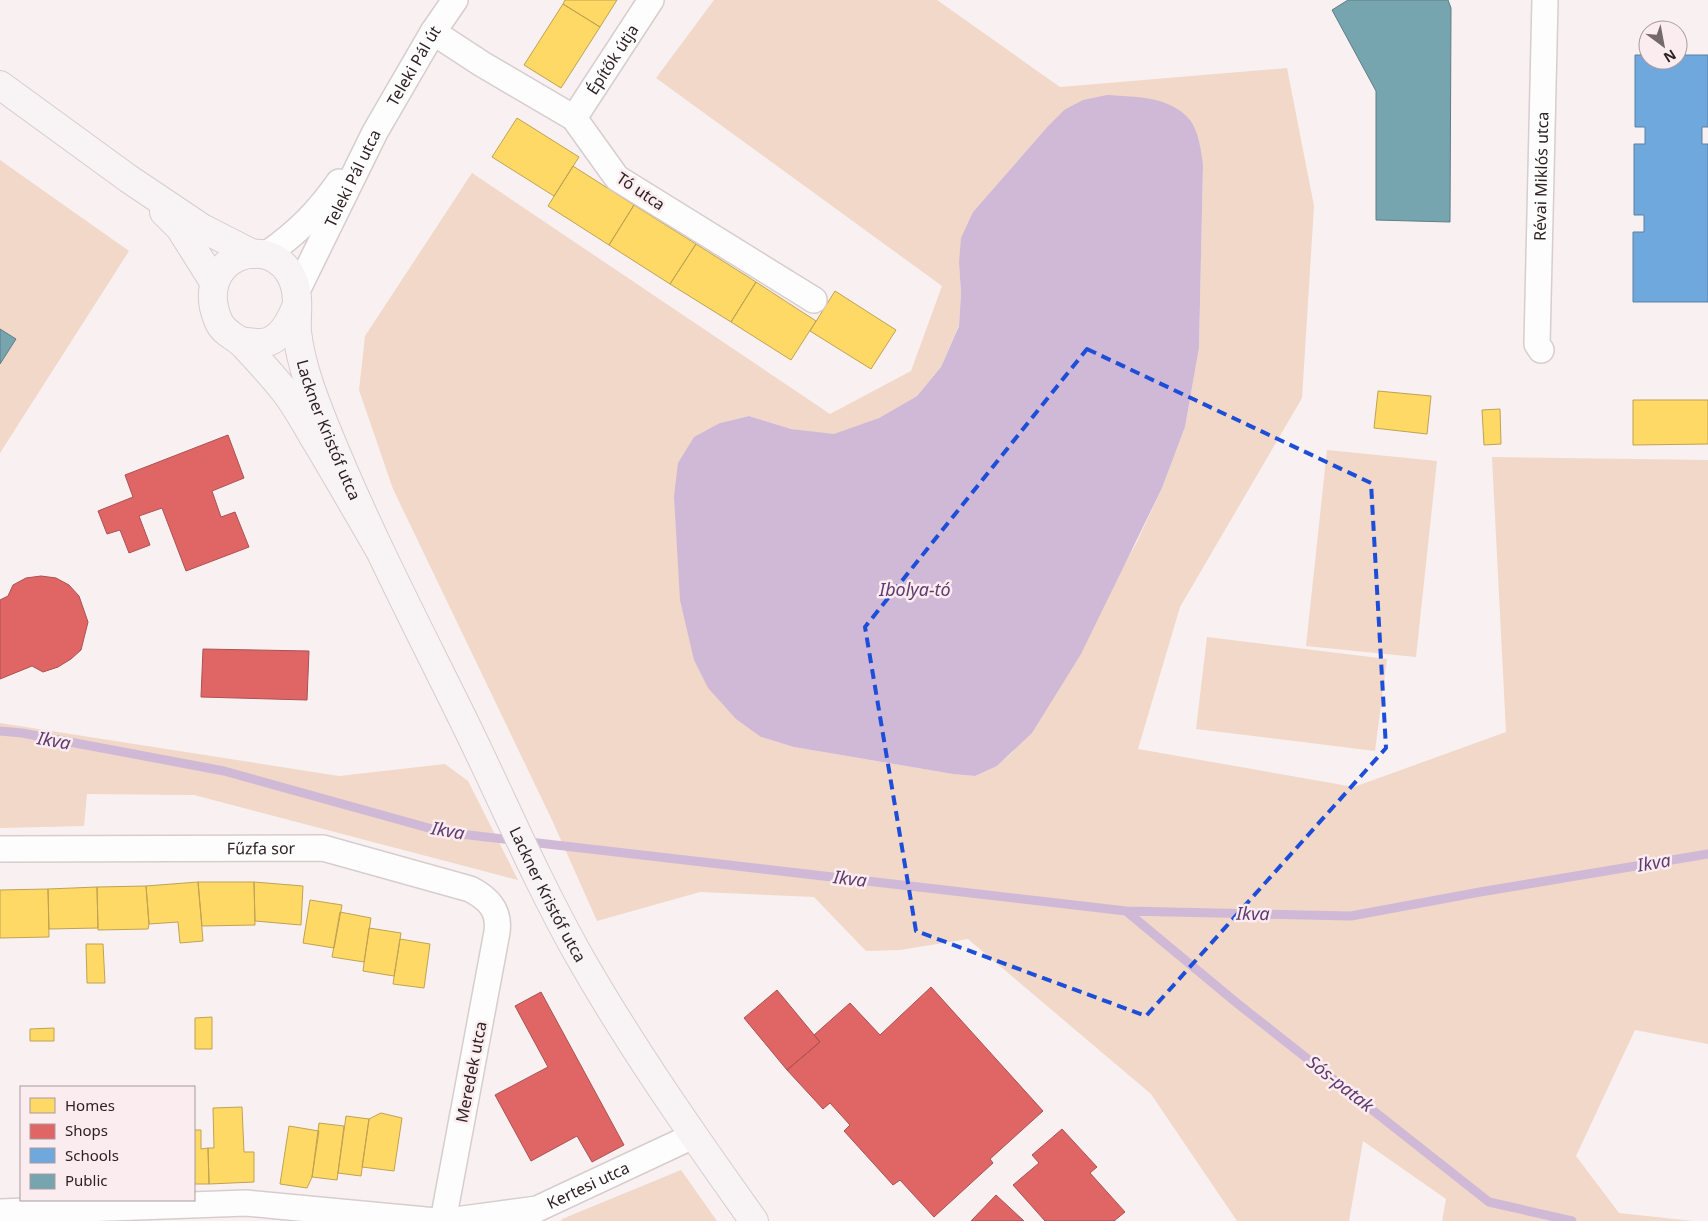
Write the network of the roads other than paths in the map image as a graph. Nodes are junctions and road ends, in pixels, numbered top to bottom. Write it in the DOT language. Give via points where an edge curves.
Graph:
graph roads {
  1 [pos="455,0"];
  2 [pos="651,0"];
  3 [pos="1544,0"];
  4 [pos="433,32"];
  5 [pos="0,84"];
  6 [pos="574,118"];
  7 [pos="375,132"];
  8 [pos="129,179"];
  9 [pos="260,254"];
  10 [pos="214,282"];
  11 [pos="296,300"];
  12 [pos="814,300"];
  13 [pos="240,341"];
  14 [pos="1541,350"];
  15 [pos="379,548"];
  16 [pos="0,849"];
  17 [pos="498,923"];
  18 [pos="693,1136"];
  19 [pos="0,1212"];
  20 [pos="436,1221"];
  21 [pos="443,1221"];
  22 [pos="448,1221"];
  23 [pos="754,1221"];
  1 -- 4 [label="street, Teleki Pál út"];
  2 -- 6 [label="street, Építők útja"];
  3 -- 14 [label="street, Révai Miklós utca" via="1537,344"];
  4 -- 6 [label="street, Tó utca"];
  4 -- 7 [label="street, Teleki Pál út"];
  5 -- 8 [label="street, Lackner Kristóf utca"];
  6 -- 12 [label="street, Tó utca" via="617,178"];
  7 -- 9 [label="street, Teleki Pál utca" via="312,218 285,242"];
  7 -- 11 [label="street, Teleki Pál utca"];
  8 -- 9 [label="street, Lackner Kristóf utca" via="202,228"];
  8 -- 10 [label="street, Lackner Kristóf utca" via="180,228"];
  9 -- 10 [label="street" via="234,258"];
  9 -- 11 [label="street, Lackner Kristóf utca" via="280,263 292,277"];
  10 -- 13 [label="street, Lackner Kristóf utca" via="212,299 222,330"];
  11 -- 13 [label="street" via="289,324 277,336 262,344"];
  11 -- 15 [label="street, Lackner Kristóf utca" via="297,334 307,379"];
  13 -- 15 [label="street, Lackner Kristóf utca" via="285,391"];
  15 -- 18 [label="street, Lackner Kristóf utca" via="528,857 579,954 649,1071"];
  16 -- 17 [label="street, Fűzfa sor" via="323,848 470,890 491,903"];
  17 -- 21 [label="street, Meredek utca"];
  18 -- 22 [label="street, Kertesi utca" via="537,1209"];
  18 -- 23 [label="street, Lackner Kristóf utca"];
  19 -- 20 [label="street" via="246,1203"];
}
